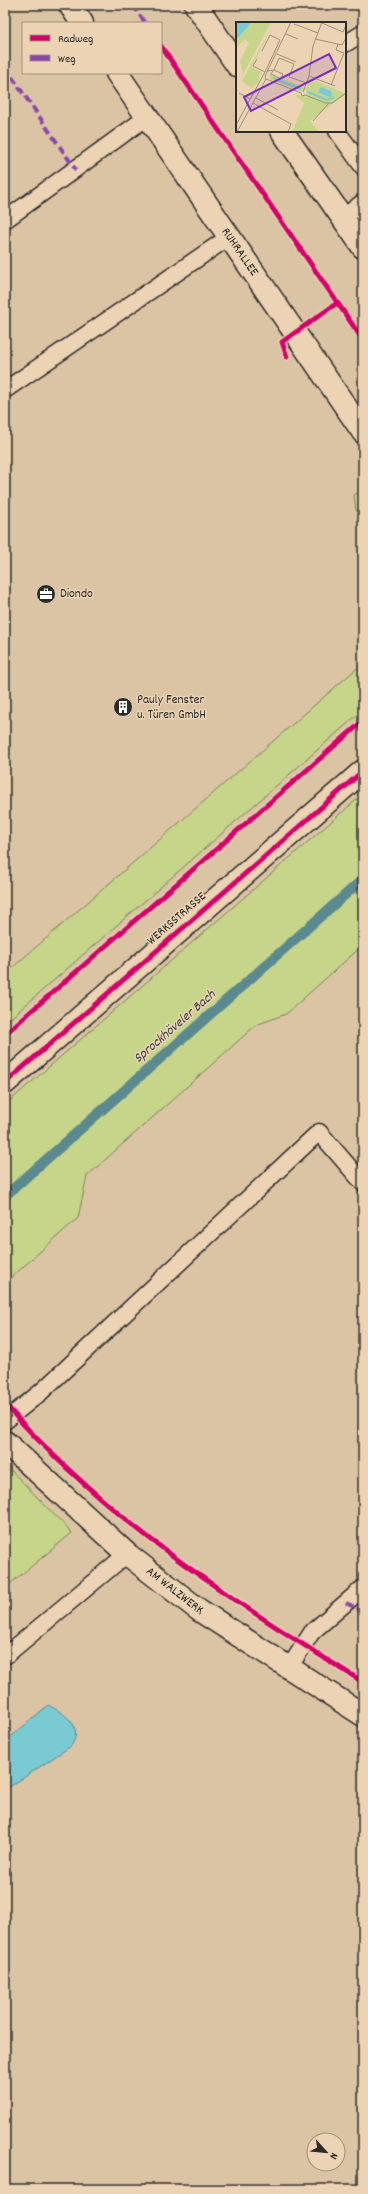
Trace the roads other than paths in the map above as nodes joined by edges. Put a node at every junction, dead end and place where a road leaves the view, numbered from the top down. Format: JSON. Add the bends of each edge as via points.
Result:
{"nodes":[{"id":1,"x":70,"y":5,"type":"edge"},
{"id":2,"x":196,"y":5,"type":"edge"},
{"id":3,"x":81,"y":22,"type":"edge"},
{"id":4,"x":363,"y":33,"type":"edge"},
{"id":5,"x":346,"y":43,"type":"edge"},
{"id":6,"x":236,"y":64,"type":"edge"},
{"id":7,"x":118,"y":74,"type":"edge"},
{"id":8,"x":147,"y":117,"type":"junction"},
{"id":9,"x":283,"y":132,"type":"edge"},
{"id":10,"x":338,"y":132,"type":"edge"},
{"id":11,"x":363,"y":167,"type":"edge"},
{"id":12,"x":363,"y":202,"type":"edge"},
{"id":13,"x":343,"y":218,"type":"junction"},
{"id":14,"x":5,"y":220,"type":"edge"},
{"id":15,"x":228,"y":237,"type":"junction"},
{"id":16,"x":363,"y":247,"type":"edge"},
{"id":17,"x":5,"y":390,"type":"edge"},
{"id":18,"x":363,"y":432,"type":"edge"},
{"id":19,"x":363,"y":771,"type":"edge"},
{"id":20,"x":5,"y":1083,"type":"edge"},
{"id":21,"x":363,"y":1183,"type":"edge"},
{"id":22,"x":5,"y":1422,"type":"edge"},
{"id":23,"x":5,"y":1442,"type":"edge"},
{"id":24,"x":127,"y":1554,"type":"junction"},
{"id":25,"x":363,"y":1588,"type":"edge"},
{"id":26,"x":5,"y":1656,"type":"edge"},
{"id":27,"x":289,"y":1668,"type":"junction"},
{"id":28,"x":363,"y":1715,"type":"edge"}],
"edges":[{"from":1,"to":3,"type":"street"},
{"from":2,"to":6,"type":"street"},
{"from":4,"to":5,"type":"lane"},
{"from":7,"to":8,"type":"street","name":"RUHRALLEE"},
{"from":8,"to":14,"type":"lane"},
{"from":8,"to":15,"type":"street","name":"RUHRALLEE"},
{"from":9,"to":13,"type":"street"},
{"from":10,"to":11,"type":"lane"},
{"from":12,"to":13,"type":"lane"},
{"from":13,"to":16,"type":"street"},
{"from":15,"to":17,"type":"lane"},
{"from":15,"to":18,"type":"street","name":"RUHRALLEE"},
{"from":19,"to":20,"type":"street","name":"WERKSSTRASSE"},
{"from":21,"to":22,"type":"lane","via":[[319,1132]]},
{"from":23,"to":24,"type":"street","name":"AM WALZWERK"},
{"from":24,"to":26,"type":"lane"},
{"from":24,"to":27,"type":"street","name":"AM WALZWERK","via":[[199,1610]]},
{"from":25,"to":27,"type":"lane","via":[[312,1632]]},
{"from":27,"to":28,"type":"street","name":"AM WALZWERK"}]}
